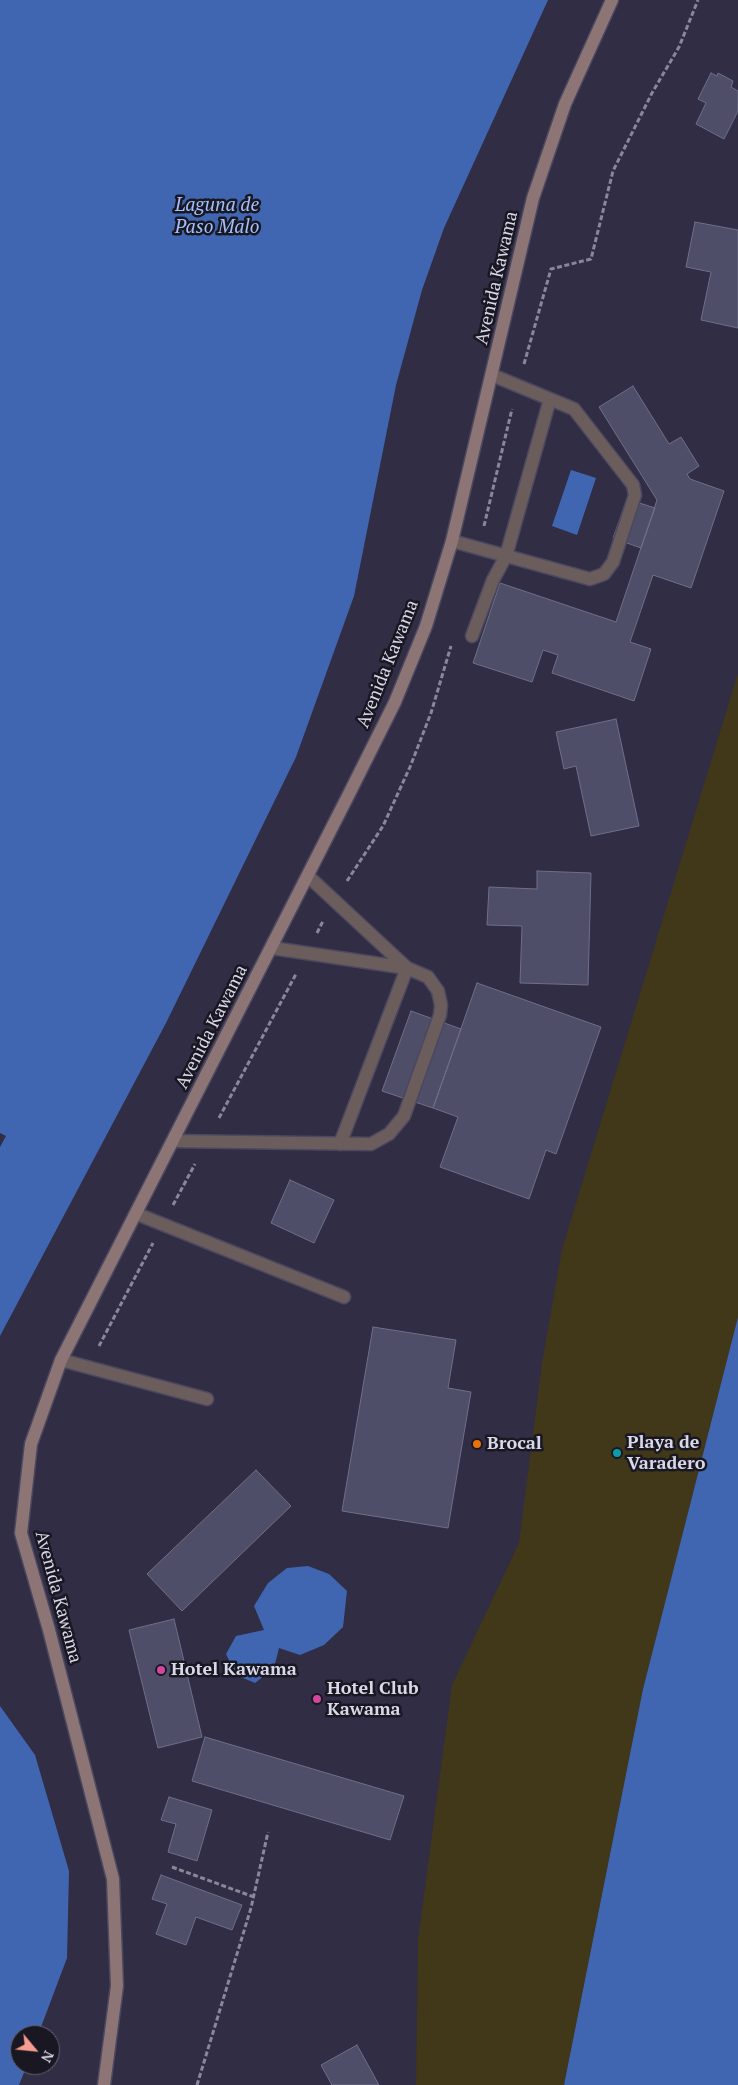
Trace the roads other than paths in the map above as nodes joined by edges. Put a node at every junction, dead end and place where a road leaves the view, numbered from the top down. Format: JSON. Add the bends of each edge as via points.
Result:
{"nodes":[{"id":1,"x":612,"y":0,"type":"edge"},
{"id":2,"x":492,"y":375,"type":"junction"},
{"id":3,"x":550,"y":399,"type":"junction"},
{"id":4,"x":452,"y":542,"type":"junction"},
{"id":5,"x":506,"y":556,"type":"junction"},
{"id":6,"x":472,"y":636,"type":"dead end"},
{"id":7,"x":308,"y":876,"type":"junction"},
{"id":8,"x":272,"y":948,"type":"junction"},
{"id":9,"x":407,"y":968,"type":"junction"},
{"id":10,"x":173,"y":1141,"type":"junction"},
{"id":11,"x":340,"y":1144,"type":"junction"},
{"id":12,"x":136,"y":1214,"type":"junction"},
{"id":13,"x":344,"y":1297,"type":"dead end"},
{"id":14,"x":61,"y":1360,"type":"junction"},
{"id":15,"x":207,"y":1399,"type":"dead end"},
{"id":16,"x":104,"y":2085,"type":"edge"}],
"edges":[{"from":1,"to":2,"type":"main road","name":"Avenida Kawama","via":[[565,104],[534,198]]},
{"from":2,"to":3,"type":"lane"},
{"from":2,"to":4,"type":"main road","name":"Avenida Kawama"},
{"from":3,"to":5,"type":"lane"},
{"from":3,"to":5,"type":"lane","via":[[574,409],[634,485],[635,495],[613,562],[604,574],[590,579]]},
{"from":4,"to":5,"type":"lane"},
{"from":4,"to":7,"type":"main road","name":"Avenida Kawama","via":[[426,626],[394,702]]},
{"from":5,"to":6,"type":"lane","via":[[493,580]]},
{"from":7,"to":8,"type":"main road","name":"Avenida Kawama"},
{"from":7,"to":9,"type":"lane"},
{"from":8,"to":9,"type":"lane"},
{"from":8,"to":10,"type":"main road","name":"Avenida Kawama"},
{"from":9,"to":11,"type":"lane"},
{"from":9,"to":11,"type":"lane","via":[[428,978],[438,991],[441,1005],[404,1116],[389,1134],[372,1144]]},
{"from":10,"to":11,"type":"lane"},
{"from":10,"to":12,"type":"main road","name":"Avenida Kawama"},
{"from":12,"to":13,"type":"lane"},
{"from":12,"to":14,"type":"main road","name":"Avenida Kawama"},
{"from":14,"to":15,"type":"lane"},
{"from":14,"to":16,"type":"main road","name":"Avenida Kawama","via":[[31,1444],[22,1533],[113,1879],[117,1986]]}]}
